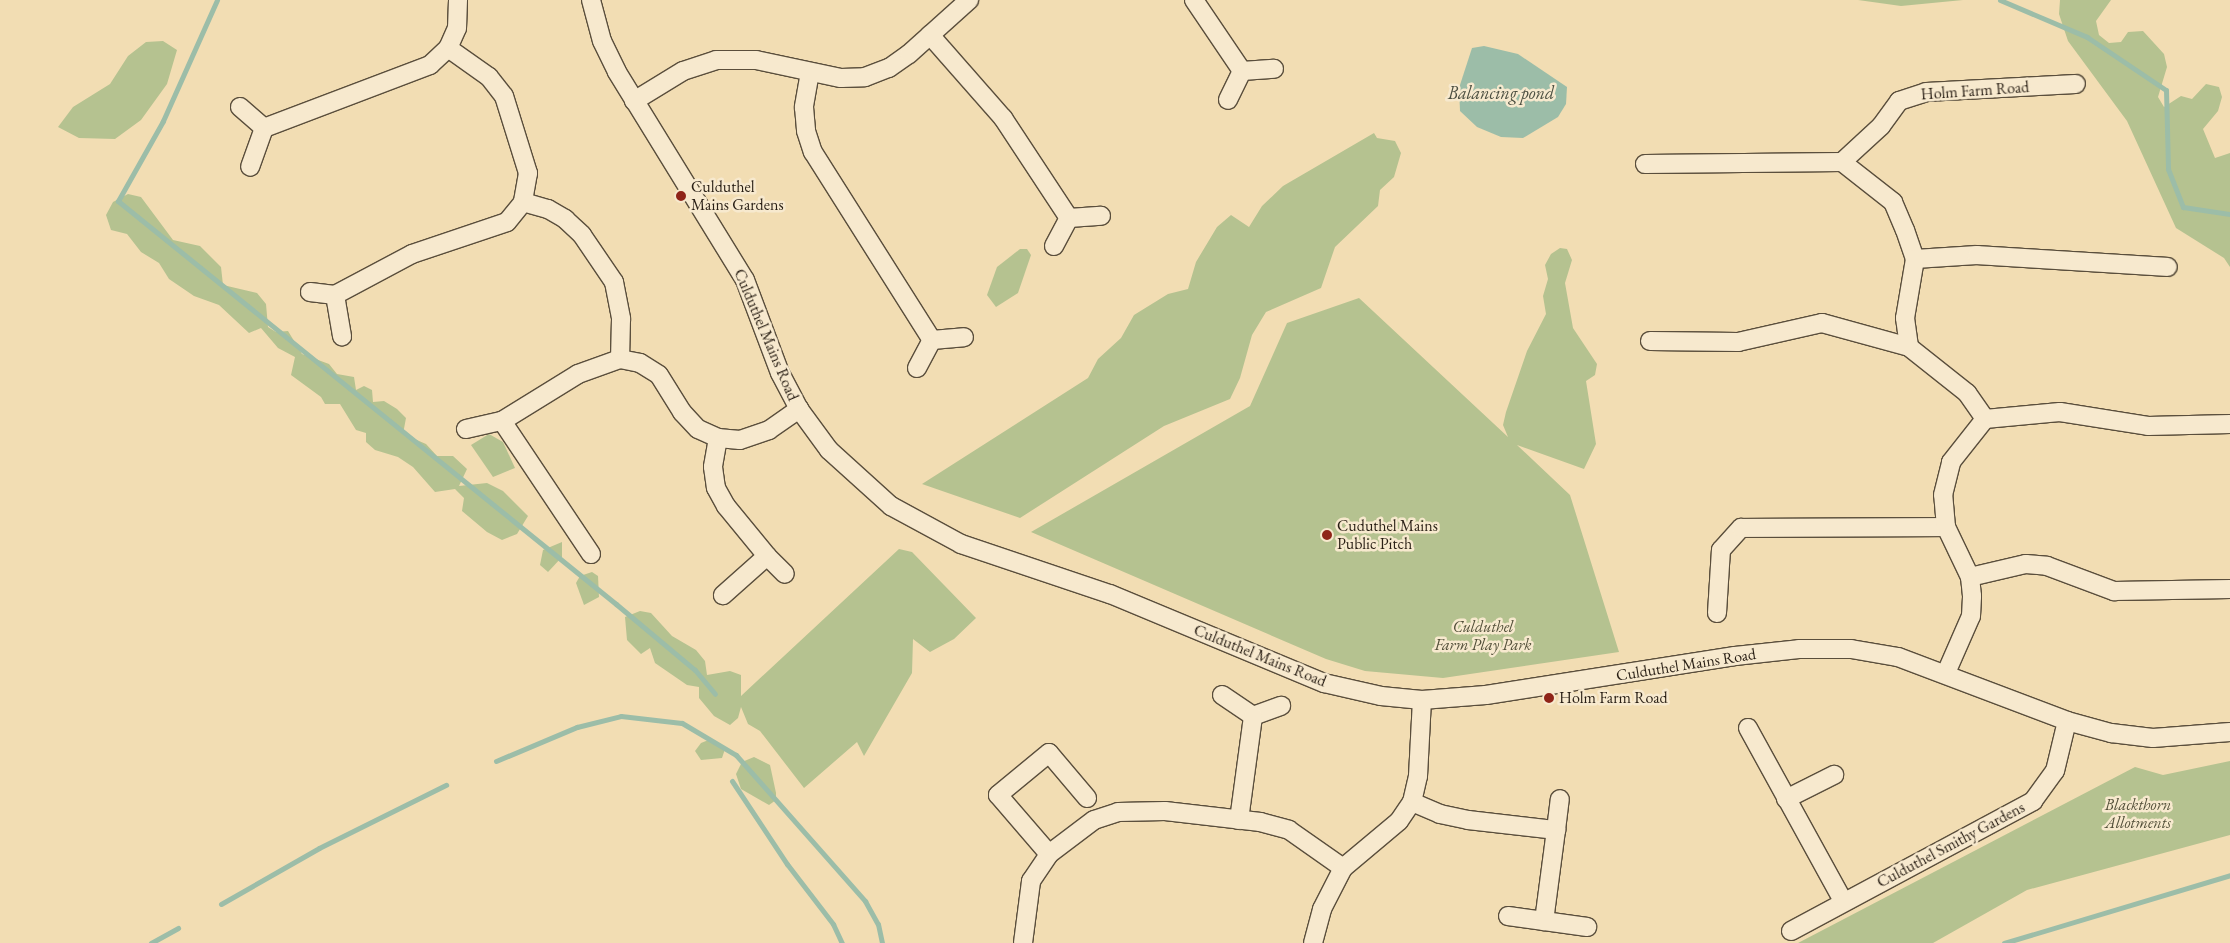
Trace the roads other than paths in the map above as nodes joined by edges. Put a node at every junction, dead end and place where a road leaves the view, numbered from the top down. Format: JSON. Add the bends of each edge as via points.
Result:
{"nodes":[{"id":1,"x":458,"y":0,"type":"edge"},
{"id":2,"x":591,"y":0,"type":"edge"},
{"id":3,"x":969,"y":0,"type":"edge"},
{"id":4,"x":1194,"y":0,"type":"edge"},
{"id":5,"x":930,"y":35,"type":"junction"},
{"id":6,"x":448,"y":48,"type":"junction"},
{"id":7,"x":1274,"y":69,"type":"dead end"},
{"id":8,"x":1242,"y":71,"type":"junction"},
{"id":9,"x":810,"y":72,"type":"junction"},
{"id":10,"x":2076,"y":84,"type":"dead end"},
{"id":11,"x":1228,"y":100,"type":"dead end"},
{"id":12,"x":634,"y":101,"type":"junction"},
{"id":13,"x":240,"y":107,"type":"dead end"},
{"id":14,"x":264,"y":128,"type":"junction"},
{"id":15,"x":1842,"y":162,"type":"junction"},
{"id":16,"x":1645,"y":164,"type":"dead end"},
{"id":17,"x":250,"y":167,"type":"dead end"},
{"id":18,"x":523,"y":202,"type":"junction"},
{"id":19,"x":1101,"y":216,"type":"dead end"},
{"id":20,"x":1069,"y":218,"type":"junction"},
{"id":21,"x":1054,"y":246,"type":"dead end"},
{"id":22,"x":1916,"y":259,"type":"junction"},
{"id":23,"x":2168,"y":267,"type":"dead end"},
{"id":24,"x":310,"y":292,"type":"dead end"},
{"id":25,"x":335,"y":295,"type":"junction"},
{"id":26,"x":342,"y":336,"type":"dead end"},
{"id":27,"x":964,"y":337,"type":"dead end"},
{"id":28,"x":932,"y":340,"type":"junction"},
{"id":29,"x":1650,"y":341,"type":"dead end"},
{"id":30,"x":1909,"y":347,"type":"junction"},
{"id":31,"x":620,"y":359,"type":"junction"},
{"id":32,"x":917,"y":368,"type":"dead end"},
{"id":33,"x":799,"y":409,"type":"junction"},
{"id":34,"x":1985,"y":419,"type":"junction"},
{"id":35,"x":502,"y":420,"type":"junction"},
{"id":36,"x":2230,"y":424,"type":"edge"},
{"id":37,"x":466,"y":429,"type":"dead end"},
{"id":38,"x":718,"y":438,"type":"junction"},
{"id":39,"x":1946,"y":527,"type":"junction"},
{"id":40,"x":590,"y":554,"type":"dead end"},
{"id":41,"x":767,"y":556,"type":"junction"},
{"id":42,"x":785,"y":574,"type":"dead end"},
{"id":43,"x":1970,"y":577,"type":"junction"},
{"id":44,"x":2230,"y":589,"type":"edge"},
{"id":45,"x":723,"y":596,"type":"dead end"},
{"id":46,"x":1717,"y":613,"type":"dead end"},
{"id":47,"x":1946,"y":673,"type":"junction"},
{"id":48,"x":1222,"y":695,"type":"dead end"},
{"id":49,"x":1422,"y":700,"type":"junction"},
{"id":50,"x":1281,"y":706,"type":"dead end"},
{"id":51,"x":1253,"y":716,"type":"junction"},
{"id":52,"x":2067,"y":722,"type":"junction"},
{"id":53,"x":1748,"y":728,"type":"dead end"},
{"id":54,"x":2230,"y":732,"type":"edge"},
{"id":55,"x":1834,"y":774,"type":"dead end"},
{"id":56,"x":1087,"y":798,"type":"dead end"},
{"id":57,"x":1560,"y":799,"type":"dead end"},
{"id":58,"x":1786,"y":799,"type":"junction"},
{"id":59,"x":1412,"y":802,"type":"junction"},
{"id":60,"x":1239,"y":820,"type":"junction"},
{"id":61,"x":1556,"y":830,"type":"junction"},
{"id":62,"x":1049,"y":854,"type":"junction"},
{"id":63,"x":1343,"y":868,"type":"junction"},
{"id":64,"x":1843,"y":901,"type":"junction"},
{"id":65,"x":1508,"y":916,"type":"dead end"},
{"id":66,"x":1544,"y":921,"type":"junction"},
{"id":67,"x":1587,"y":927,"type":"dead end"},
{"id":68,"x":1792,"y":930,"type":"dead end"},
{"id":69,"x":1023,"y":943,"type":"edge"},
{"id":70,"x":1313,"y":943,"type":"edge"}],
"edges":[{"from":1,"to":6,"type":"street","via":[[457,28]]},
{"from":2,"to":12,"type":"street","name":"Culduthel Mains Road","via":[[602,42]]},
{"from":3,"to":5,"type":"street"},
{"from":4,"to":8,"type":"street"},
{"from":5,"to":9,"type":"street","via":[[889,68],[865,77]]},
{"from":5,"to":20,"type":"street","via":[[1003,118]]},
{"from":6,"to":14,"type":"street","via":[[430,65]]},
{"from":6,"to":18,"type":"street","via":[[489,77],[504,96],[528,173]]},
{"from":7,"to":8,"type":"street"},
{"from":8,"to":11,"type":"street"},
{"from":9,"to":12,"type":"street","via":[[756,60],[716,60],[683,72]]},
{"from":9,"to":28,"type":"street","via":[[804,107],[806,131],[813,152]]},
{"from":10,"to":15,"type":"street","name":"Holm Farm Road","via":[[1926,92],[1899,100],[1881,126]]},
{"from":12,"to":33,"type":"street","name":"Culduthel Mains Road","via":[[745,280],[780,373]]},
{"from":13,"to":14,"type":"street"},
{"from":14,"to":17,"type":"street"},
{"from":15,"to":16,"type":"street"},
{"from":15,"to":22,"type":"street","via":[[1892,202]]},
{"from":18,"to":25,"type":"street","via":[[507,222],[412,254]]},
{"from":18,"to":31,"type":"street","via":[[566,219],[582,234],[614,282],[621,319]]},
{"from":19,"to":20,"type":"street"},
{"from":20,"to":21,"type":"street"},
{"from":22,"to":23,"type":"street","via":[[1977,255]]},
{"from":22,"to":30,"type":"street","via":[[1905,318]]},
{"from":24,"to":25,"type":"street"},
{"from":25,"to":26,"type":"street"},
{"from":27,"to":28,"type":"street"},
{"from":28,"to":32,"type":"street"},
{"from":29,"to":30,"type":"street","via":[[1738,342],[1822,322]]},
{"from":30,"to":34,"type":"street","via":[[1967,393]]},
{"from":31,"to":35,"type":"street","via":[[578,374]]},
{"from":31,"to":38,"type":"street","via":[[640,363],[660,375],[682,412],[698,429]]},
{"from":33,"to":38,"type":"street","via":[[769,430],[740,440]]},
{"from":33,"to":49,"type":"street","name":"Culduthel Mains Road","via":[[829,450],[892,506],[961,544],[1110,594],[1324,683],[1381,696]]},
{"from":34,"to":36,"type":"street","via":[[2060,412],[2148,426]]},
{"from":34,"to":39,"type":"street","via":[[1952,462],[1943,495]]},
{"from":35,"to":37,"type":"street"},
{"from":35,"to":40,"type":"street"},
{"from":38,"to":41,"type":"street","via":[[713,467],[716,488],[726,506]]},
{"from":39,"to":43,"type":"street"},
{"from":39,"to":46,"type":"street","via":[[1741,528],[1721,550]]},
{"from":41,"to":42,"type":"street"},
{"from":41,"to":45,"type":"street"},
{"from":43,"to":44,"type":"street","via":[[2026,564],[2047,566],[2114,591]]},
{"from":43,"to":47,"type":"street","via":[[1971,616]]},
{"from":47,"to":49,"type":"street","name":"Culduthel Mains Road","via":[[1898,657],[1851,649],[1799,649],[1547,687]]},
{"from":47,"to":52,"type":"street","name":"Culduthel Mains Road"},
{"from":48,"to":51,"type":"street"},
{"from":49,"to":59,"type":"street","via":[[1418,776]]},
{"from":50,"to":51,"type":"street"},
{"from":51,"to":60,"type":"street"},
{"from":52,"to":54,"type":"street","name":"Culduthel Mains Road","via":[[2153,738]]},
{"from":52,"to":64,"type":"street","name":"Culduthel Smithy Gardens","via":[[2055,771],[2033,801]]},
{"from":53,"to":58,"type":"street"},
{"from":55,"to":58,"type":"street"},
{"from":56,"to":62,"type":"street","via":[[1049,753],[998,795]]},
{"from":57,"to":61,"type":"street"},
{"from":58,"to":64,"type":"street"},
{"from":59,"to":61,"type":"street","via":[[1468,820]]},
{"from":59,"to":63,"type":"street","via":[[1399,822]]},
{"from":60,"to":62,"type":"street","via":[[1165,811],[1118,812],[1094,820]]},
{"from":60,"to":63,"type":"street","via":[[1289,830]]},
{"from":61,"to":66,"type":"street"},
{"from":62,"to":69,"type":"street","via":[[1032,881]]},
{"from":63,"to":70,"type":"street","via":[[1322,909]]},
{"from":64,"to":68,"type":"street","name":"Culduthel Smithy Gardens"},
{"from":65,"to":66,"type":"street"},
{"from":66,"to":67,"type":"street"}]}
